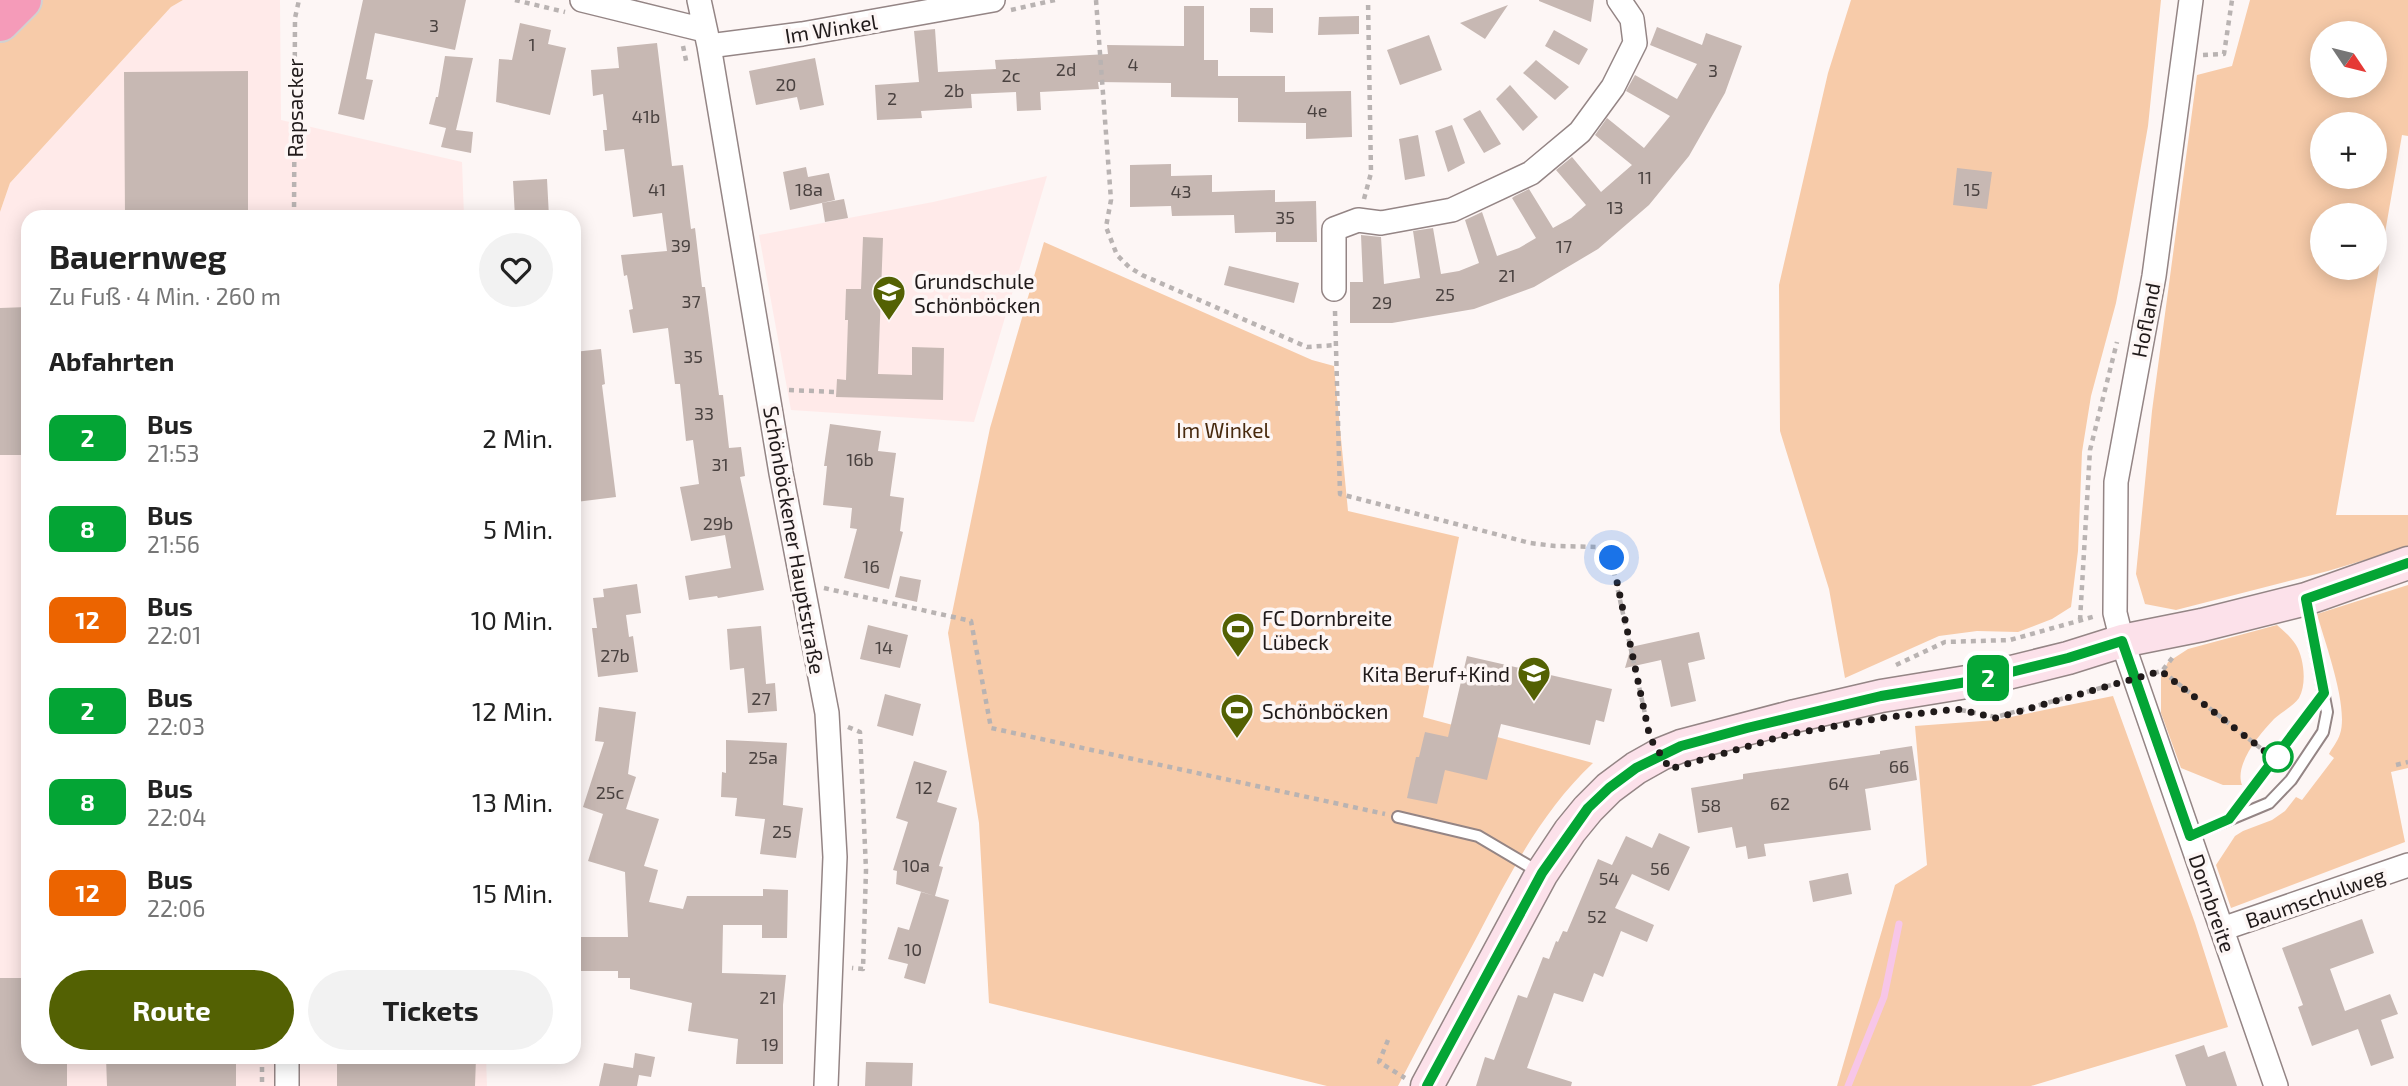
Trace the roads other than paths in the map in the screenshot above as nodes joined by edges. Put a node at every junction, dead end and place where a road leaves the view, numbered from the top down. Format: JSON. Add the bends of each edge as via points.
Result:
{"nodes":[{"id":1,"x":22,"y":0,"type":"edge"},
{"id":2,"x":582,"y":0,"type":"edge"},
{"id":3,"x":699,"y":0,"type":"edge"},
{"id":4,"x":993,"y":0,"type":"edge"},
{"id":5,"x":1619,"y":0,"type":"edge"},
{"id":6,"x":2191,"y":0,"type":"edge"},
{"id":7,"x":0,"y":22,"type":"edge"},
{"id":8,"x":707,"y":38,"type":"junction"},
{"id":9,"x":1334,"y":289,"type":"road end"},
{"id":10,"x":2408,"y":563,"type":"edge"},
{"id":11,"x":2306,"y":599,"type":"junction"},
{"id":12,"x":2118,"y":627,"type":"junction"},
{"id":13,"x":2324,"y":693,"type":"junction"},
{"id":14,"x":1398,"y":817,"type":"road end"},
{"id":15,"x":2229,"y":819,"type":"junction"},
{"id":16,"x":2190,"y":836,"type":"junction"},
{"id":17,"x":2408,"y":865,"type":"edge"},
{"id":18,"x":1542,"y":873,"type":"junction"},
{"id":19,"x":2222,"y":929,"type":"junction"},
{"id":20,"x":287,"y":1064,"type":"edge"},
{"id":21,"x":1418,"y":1083,"type":"edge"},
{"id":22,"x":287,"y":1086,"type":"edge"},
{"id":23,"x":827,"y":1086,"type":"edge"},
{"id":24,"x":2276,"y":1086,"type":"edge"}],
"edges":[{"from":1,"to":7,"type":"highway"},
{"from":2,"to":8,"type":"street","name":"Im Winkel","via":[[677,24]]},
{"from":3,"to":8,"type":"street","name":"Schönböckener Hauptstraße"},
{"from":4,"to":8,"type":"street","name":"Im Winkel","via":[[802,34]]},
{"from":5,"to":9,"type":"street","via":[[1632,19],[1635,43],[1613,87],[1580,132],[1531,173],[1452,210],[1381,223],[1358,220],[1334,229]]},
{"from":6,"to":12,"type":"street","name":"Hofland","via":[[2154,276],[2116,482]]},
{"from":8,"to":23,"type":"street","name":"Schönböckener Hauptstraße","via":[[827,713],[835,857]]},
{"from":10,"to":11,"type":"main road"},
{"from":11,"to":12,"type":"main road","via":[[2170,632]]},
{"from":11,"to":13,"type":"lane"},
{"from":12,"to":16,"type":"street","name":"Dornbreite"},
{"from":12,"to":18,"type":"main road","via":[[2068,658],[1795,716],[1661,754],[1636,768],[1588,808]]},
{"from":13,"to":15,"type":"lane"},
{"from":13,"to":15,"type":"lane","via":[[2326,726],[2314,749],[2269,803]]},
{"from":14,"to":18,"type":"lane","via":[[1478,836]]},
{"from":15,"to":16,"type":"lane"},
{"from":16,"to":19,"type":"street","name":"Dornbreite"},
{"from":17,"to":19,"type":"street","name":"Baumschulweg"},
{"from":18,"to":21,"type":"main road"},
{"from":19,"to":24,"type":"street","name":"Dornbreite"},
{"from":20,"to":22,"type":"street"}]}
